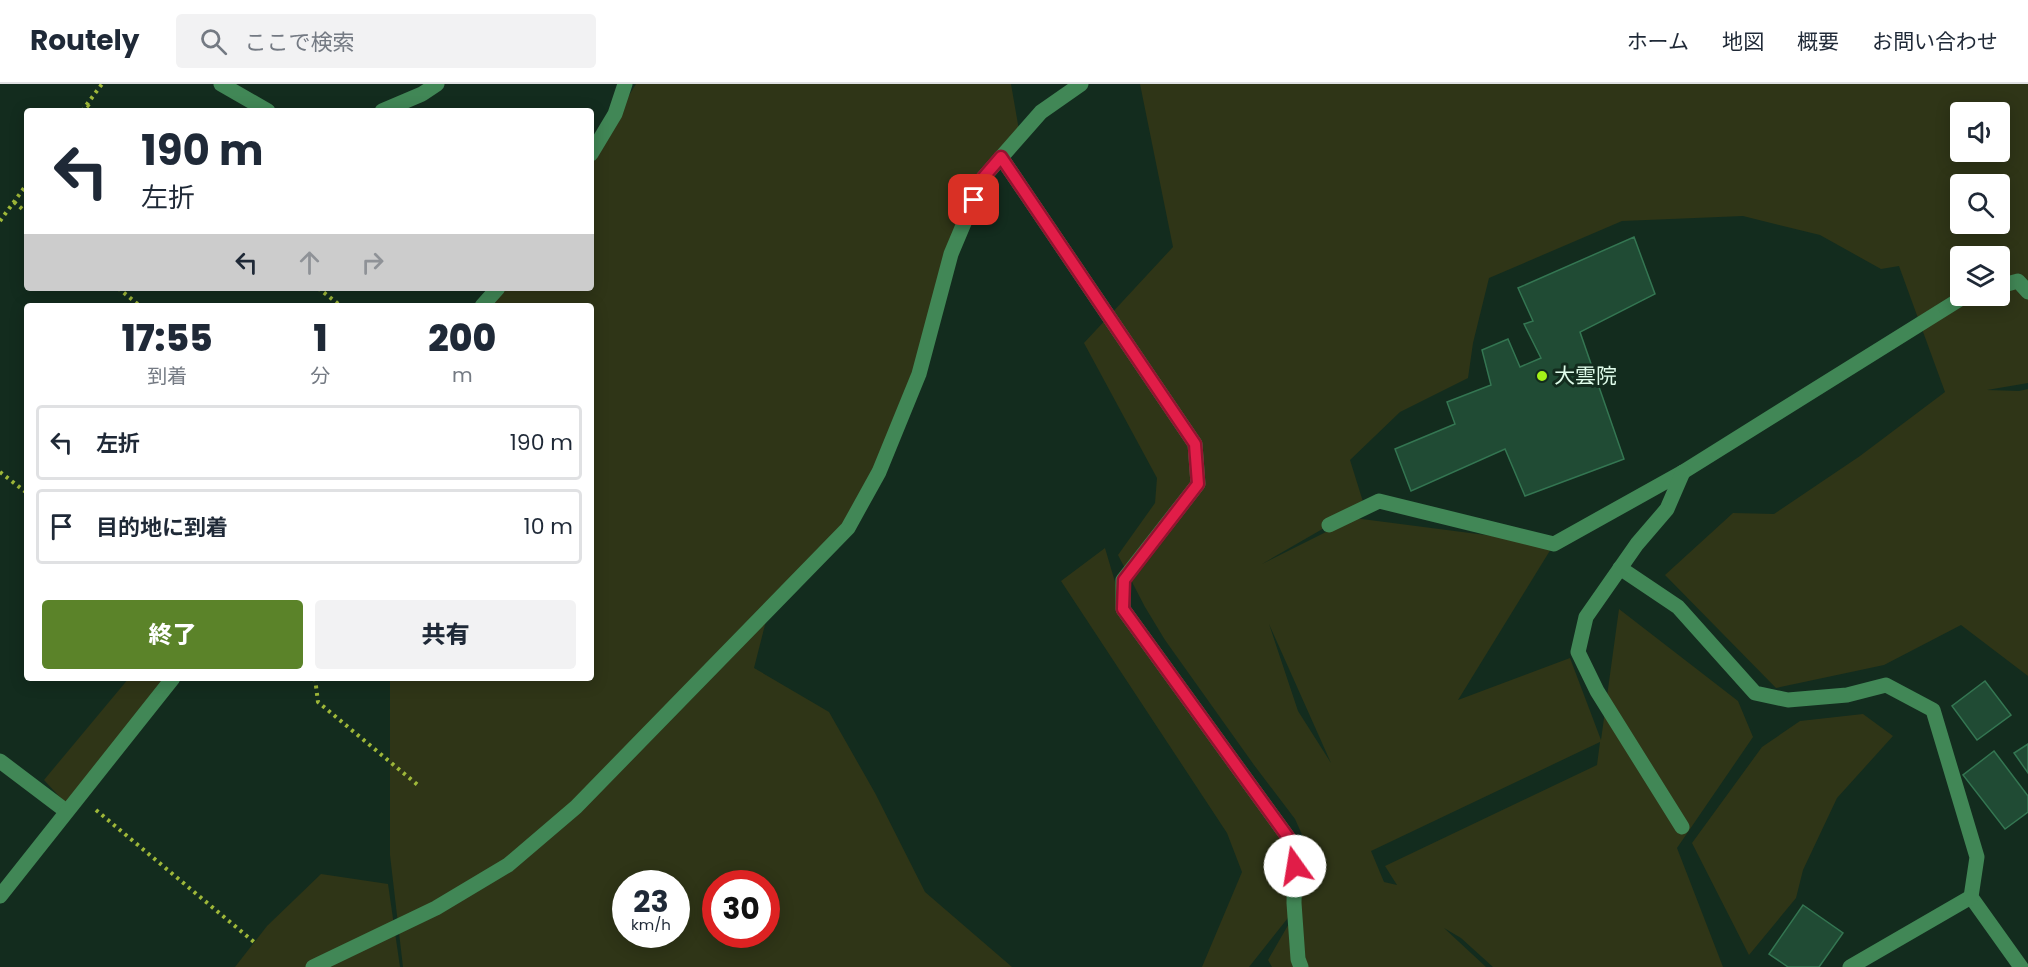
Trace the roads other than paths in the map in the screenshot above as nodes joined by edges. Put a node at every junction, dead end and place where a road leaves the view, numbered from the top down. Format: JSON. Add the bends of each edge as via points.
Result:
{"nodes":[{"id":1,"x":221,"y":84,"type":"edge"},
{"id":2,"x":437,"y":84,"type":"edge"},
{"id":3,"x":625,"y":84,"type":"edge"},
{"id":4,"x":1082,"y":84,"type":"edge"},
{"id":5,"x":263,"y":108,"type":"edge"},
{"id":6,"x":389,"y":108,"type":"edge"},
{"id":7,"x":594,"y":149,"type":"edge"},
{"id":8,"x":1001,"y":157,"type":"junction"},
{"id":9,"x":495,"y":291,"type":"edge"},
{"id":10,"x":485,"y":303,"type":"edge"},
{"id":11,"x":1950,"y":305,"type":"edge"},
{"id":12,"x":1683,"y":472,"type":"junction"},
{"id":13,"x":1329,"y":525,"type":"dead end"},
{"id":14,"x":1620,"y":568,"type":"junction"},
{"id":15,"x":170,"y":681,"type":"edge"},
{"id":16,"x":0,"y":761,"type":"edge"},
{"id":17,"x":66,"y":811,"type":"junction"},
{"id":18,"x":1682,"y":827,"type":"dead end"},
{"id":19,"x":0,"y":896,"type":"edge"},
{"id":20,"x":1971,"y":897,"type":"junction"},
{"id":21,"x":313,"y":967,"type":"edge"},
{"id":22,"x":1301,"y":967,"type":"edge"},
{"id":23,"x":1850,"y":967,"type":"edge"},
{"id":24,"x":2021,"y":967,"type":"edge"}],
"edges":[{"from":1,"to":5,"type":"street"},
{"from":2,"to":6,"type":"street"},
{"from":3,"to":7,"type":"street","via":[[615,114]]},
{"from":4,"to":8,"type":"street","via":[[1041,112]]},
{"from":8,"to":21,"type":"street","via":[[983,178],[951,254],[919,374],[879,472],[848,528],[576,807],[508,865],[436,908]]},
{"from":8,"to":22,"type":"street","via":[[1195,444],[1198,484],[1124,580],[1123,609],[1295,847],[1294,903]]},
{"from":9,"to":10,"type":"street"},
{"from":11,"to":12,"type":"street"},
{"from":12,"to":13,"type":"street","via":[[1554,544],[1379,501]]},
{"from":12,"to":14,"type":"street","via":[[1668,509]]},
{"from":14,"to":18,"type":"street","via":[[1586,616],[1578,652],[1597,691]]},
{"from":14,"to":20,"type":"street","via":[[1678,607],[1755,693],[1788,700],[1847,695],[1886,685],[1933,710],[1977,856]]},
{"from":15,"to":17,"type":"street"},
{"from":16,"to":17,"type":"street"},
{"from":17,"to":19,"type":"street"},
{"from":20,"to":23,"type":"street"},
{"from":20,"to":24,"type":"street"}]}
